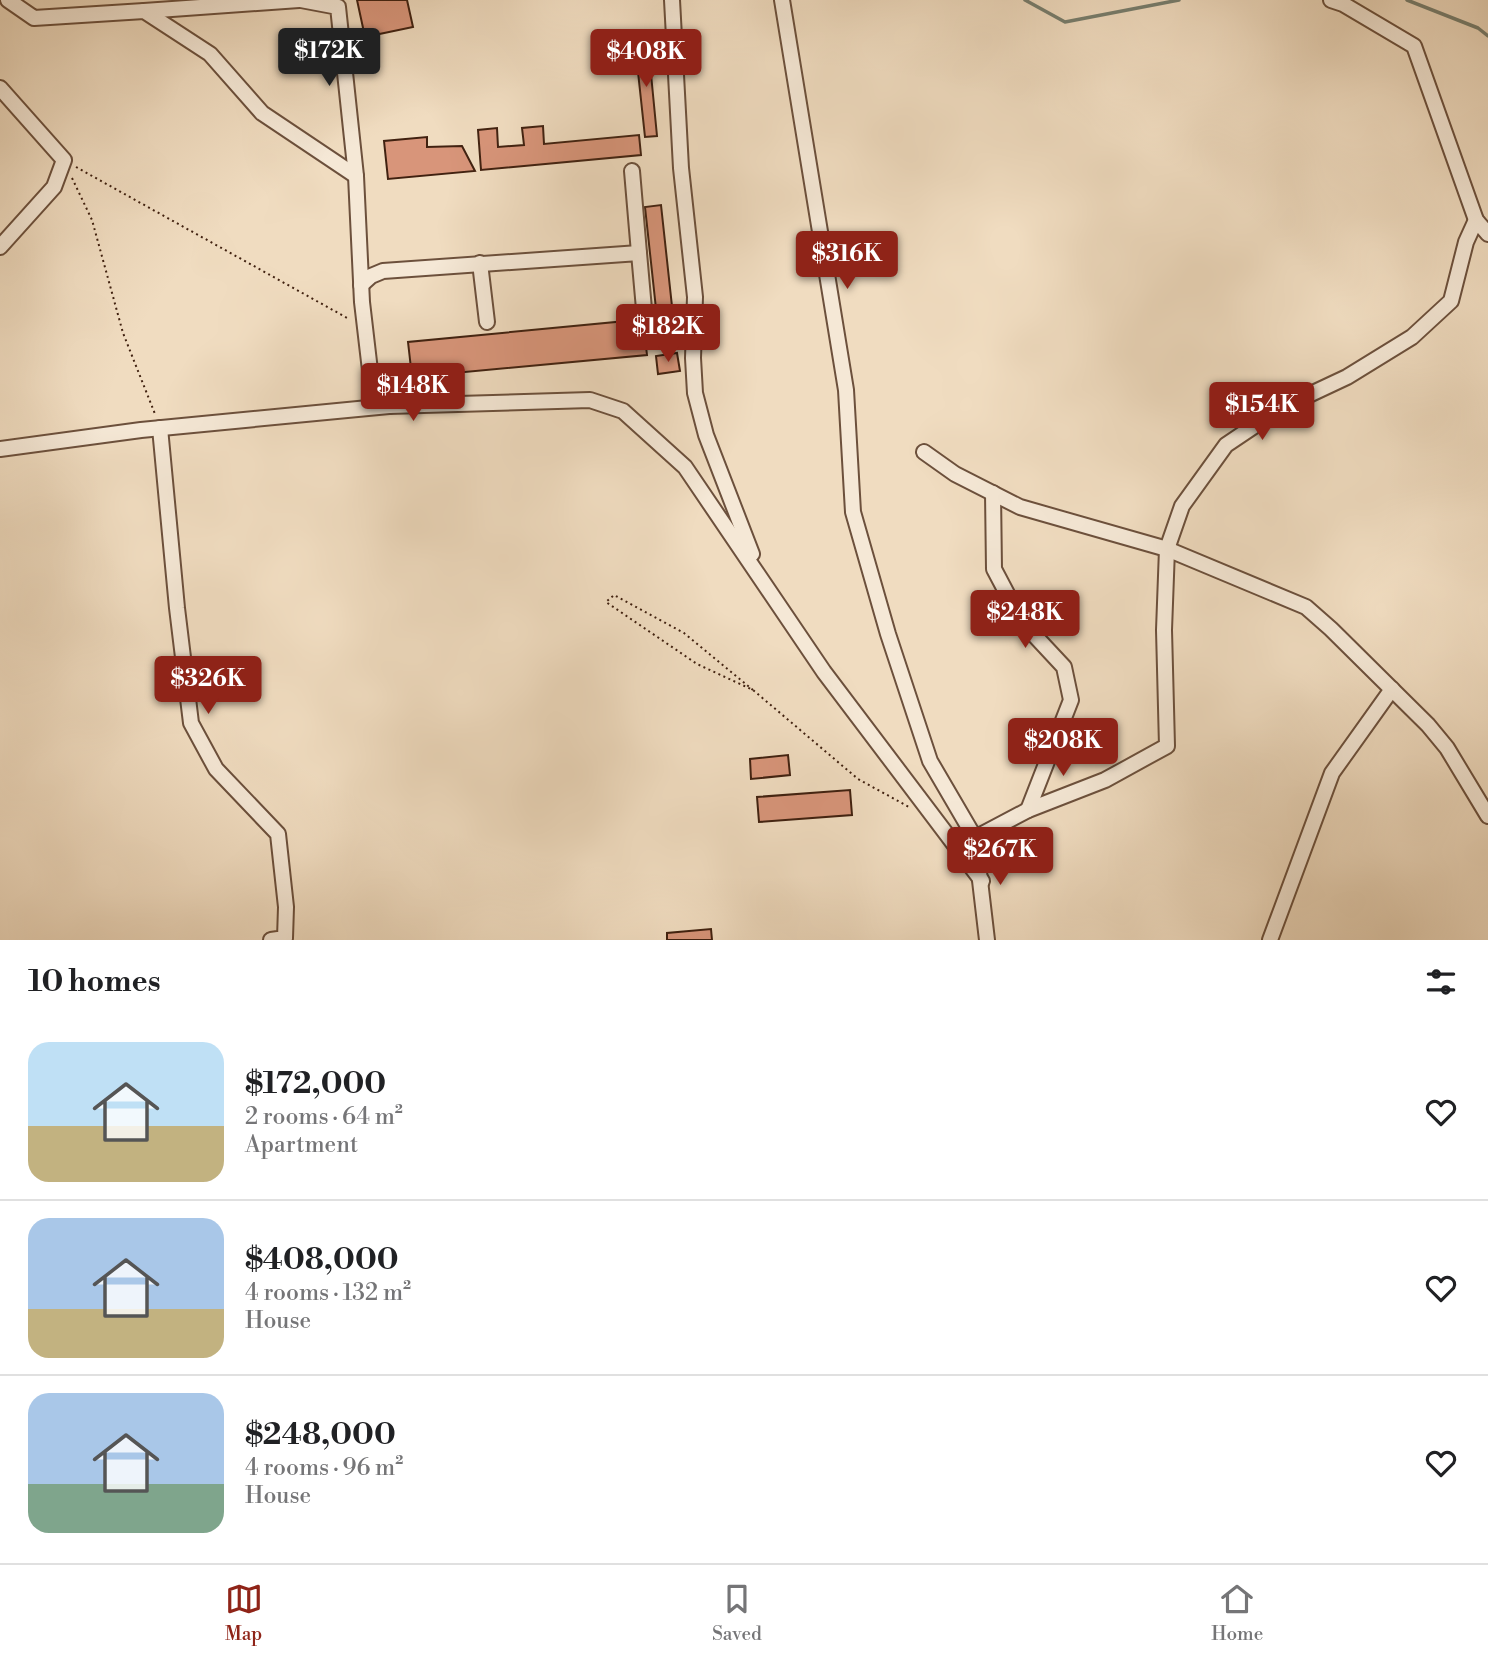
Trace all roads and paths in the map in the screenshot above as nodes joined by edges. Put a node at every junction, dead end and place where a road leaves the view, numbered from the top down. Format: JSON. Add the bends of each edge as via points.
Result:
{"nodes":[{"id":1,"x":8,"y":0,"type":"edge"},
{"id":2,"x":300,"y":0,"type":"edge"},
{"id":3,"x":672,"y":0,"type":"edge"},
{"id":4,"x":782,"y":0,"type":"edge"},
{"id":5,"x":1331,"y":0,"type":"edge"},
{"id":6,"x":144,"y":11,"type":"junction"},
{"id":7,"x":0,"y":88,"type":"edge"},
{"id":8,"x":64,"y":160,"type":"junction"},
{"id":9,"x":632,"y":171,"type":"dead end"},
{"id":10,"x":356,"y":176,"type":"junction"},
{"id":11,"x":1476,"y":220,"type":"junction"},
{"id":12,"x":1488,"y":234,"type":"edge"},
{"id":13,"x":0,"y":247,"type":"edge"},
{"id":14,"x":639,"y":253,"type":"junction"},
{"id":15,"x":480,"y":263,"type":"junction"},
{"id":16,"x":361,"y":285,"type":"junction"},
{"id":17,"x":644,"y":309,"type":"dead end"},
{"id":18,"x":486,"y":323,"type":"dead end"},
{"id":19,"x":365,"y":328,"type":"junction"},
{"id":20,"x":388,"y":406,"type":"junction"},
{"id":21,"x":160,"y":428,"type":"junction"},
{"id":22,"x":0,"y":449,"type":"edge"},
{"id":23,"x":924,"y":452,"type":"dead end"},
{"id":24,"x":993,"y":494,"type":"junction"},
{"id":25,"x":1167,"y":549,"type":"junction"},
{"id":26,"x":762,"y":578,"type":"junction"},
{"id":27,"x":1392,"y":689,"type":"junction"},
{"id":28,"x":753,"y":690,"type":"junction"},
{"id":29,"x":913,"y":809,"type":"dead end"},
{"id":30,"x":1028,"y":810,"type":"junction"},
{"id":31,"x":1488,"y":816,"type":"edge"},
{"id":32,"x":975,"y":838,"type":"junction"},
{"id":33,"x":982,"y":881,"type":"junction"},
{"id":34,"x":271,"y":940,"type":"edge"},
{"id":35,"x":987,"y":940,"type":"edge"},
{"id":36,"x":1270,"y":940,"type":"edge"}],
"edges":[{"from":1,"to":6,"type":"street","via":[[34,18]]},
{"from":2,"to":6,"type":"street"},
{"from":2,"to":10,"type":"street","via":[[338,6]]},
{"from":3,"to":26,"type":"street","via":[[681,168],[696,309],[695,393],[706,435]]},
{"from":4,"to":32,"type":"street","via":[[846,390],[849,482],[860,541],[930,761]]},
{"from":5,"to":11,"type":"street","via":[[1414,46]]},
{"from":6,"to":10,"type":"street","via":[[211,54],[262,113]]},
{"from":7,"to":8,"type":"street"},
{"from":8,"to":13,"type":"street","via":[[54,187]]},
{"from":8,"to":19,"type":"path"},
{"from":8,"to":21,"type":"path","via":[[92,220],[124,334]]},
{"from":9,"to":14,"type":"street"},
{"from":10,"to":16,"type":"street"},
{"from":11,"to":12,"type":"street"},
{"from":11,"to":25,"type":"street","via":[[1451,300],[1412,337],[1347,377],[1281,408],[1226,446],[1182,506]]},
{"from":14,"to":15,"type":"street"},
{"from":14,"to":17,"type":"street"},
{"from":15,"to":16,"type":"street","via":[[383,271]]},
{"from":15,"to":18,"type":"street"},
{"from":16,"to":19,"type":"street"},
{"from":19,"to":20,"type":"street","via":[[371,379]]},
{"from":20,"to":21,"type":"street"},
{"from":20,"to":26,"type":"street","via":[[590,400],[623,411],[685,467]]},
{"from":21,"to":22,"type":"street"},
{"from":21,"to":34,"type":"street","via":[[191,723],[216,769],[278,835],[285,938]]},
{"from":23,"to":24,"type":"street"},
{"from":24,"to":25,"type":"street","via":[[1020,507]]},
{"from":24,"to":30,"type":"street","via":[[994,569],[1022,622],[1064,667],[1071,699]]},
{"from":25,"to":27,"type":"street","via":[[1306,607]]},
{"from":25,"to":30,"type":"street","via":[[1167,746],[1105,780]]},
{"from":26,"to":33,"type":"street","via":[[824,672]]},
{"from":27,"to":31,"type":"street","via":[[1447,748]]},
{"from":27,"to":36,"type":"street","via":[[1332,774]]},
{"from":28,"to":28,"type":"path","via":[[697,664],[606,602],[614,594],[684,634]]},
{"from":28,"to":29,"type":"path","via":[[859,779]]},
{"from":30,"to":32,"type":"street"},
{"from":32,"to":33,"type":"street"},
{"from":33,"to":35,"type":"street"}]}
